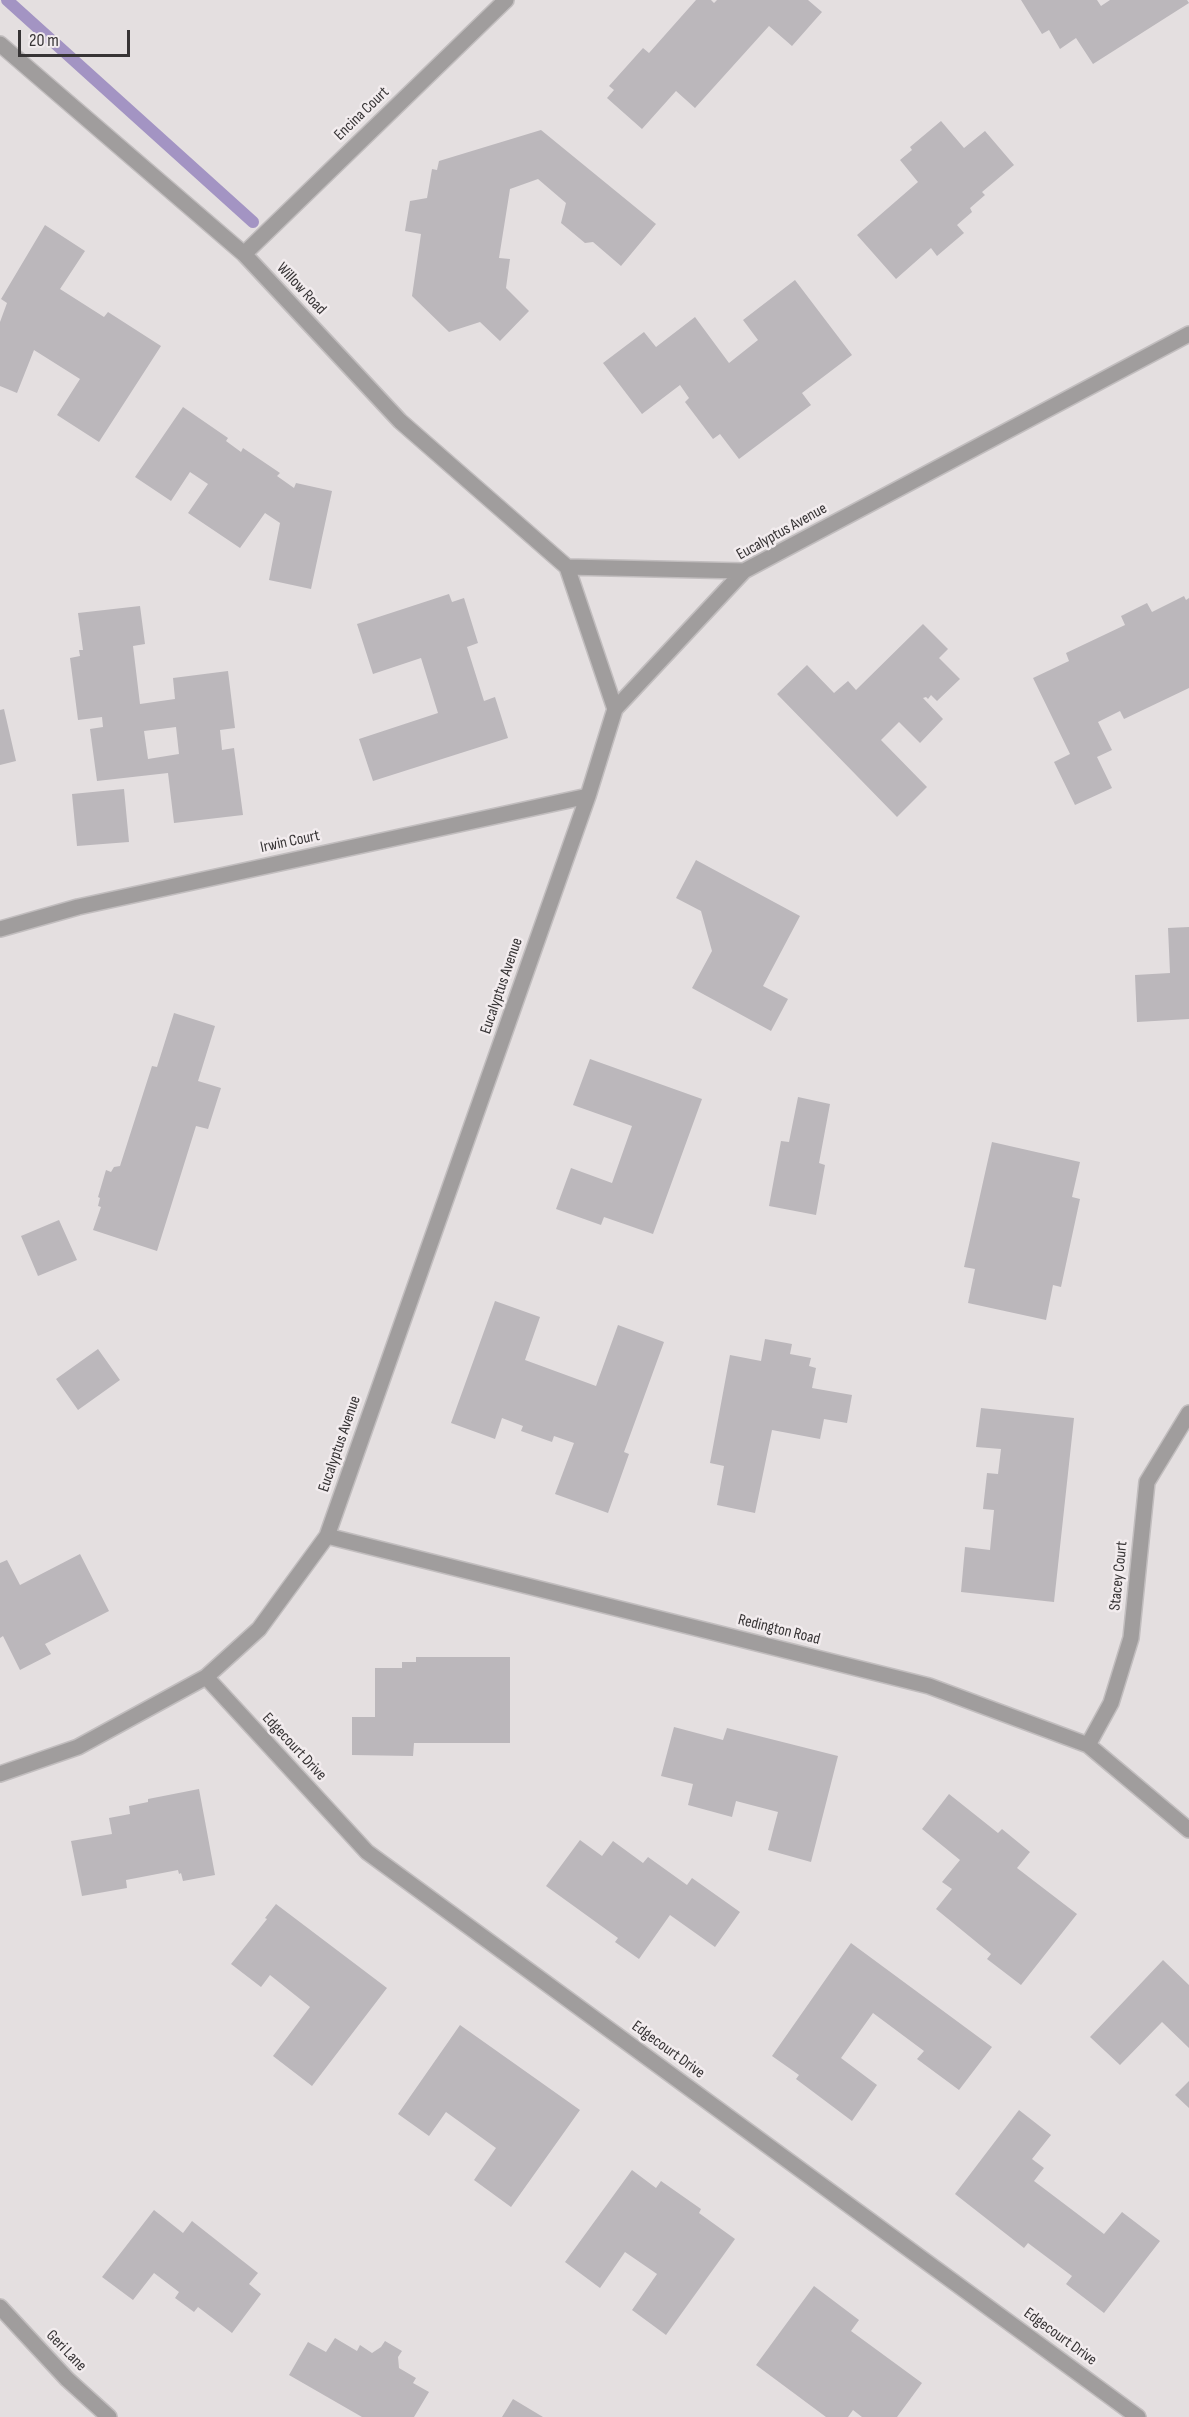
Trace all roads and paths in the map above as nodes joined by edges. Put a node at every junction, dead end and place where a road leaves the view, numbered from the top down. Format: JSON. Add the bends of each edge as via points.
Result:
{"nodes":[{"id":1,"x":506,"y":0,"type":"edge"},
{"id":2,"x":0,"y":44,"type":"edge"},
{"id":3,"x":244,"y":254,"type":"junction"},
{"id":4,"x":1189,"y":334,"type":"edge"},
{"id":5,"x":567,"y":567,"type":"junction"},
{"id":6,"x":744,"y":571,"type":"junction"},
{"id":7,"x":615,"y":709,"type":"junction"},
{"id":8,"x":588,"y":796,"type":"junction"},
{"id":9,"x":0,"y":929,"type":"edge"},
{"id":10,"x":1189,"y":1413,"type":"edge"},
{"id":11,"x":327,"y":1536,"type":"junction"},
{"id":12,"x":206,"y":1677,"type":"junction"},
{"id":13,"x":1088,"y":1745,"type":"junction"},
{"id":14,"x":0,"y":1774,"type":"edge"},
{"id":15,"x":1189,"y":1830,"type":"edge"},
{"id":16,"x":0,"y":2307,"type":"edge"},
{"id":17,"x":109,"y":2417,"type":"edge"},
{"id":18,"x":1138,"y":2417,"type":"edge"}],
"edges":[{"from":1,"to":3,"type":"street","name":"Encina Court"},
{"from":2,"to":3,"type":"street","name":"Willow Road"},
{"from":3,"to":5,"type":"street","name":"Willow Road","via":[[400,421]]},
{"from":4,"to":6,"type":"street","name":"Eucalyptus Avenue"},
{"from":5,"to":6,"type":"street"},
{"from":5,"to":7,"type":"street"},
{"from":6,"to":7,"type":"street","name":"Eucalyptus Avenue"},
{"from":7,"to":8,"type":"street","name":"Eucalyptus Avenue"},
{"from":8,"to":9,"type":"street","name":"Irwin Court","via":[[78,907]]},
{"from":8,"to":11,"type":"street","name":"Eucalyptus Avenue"},
{"from":10,"to":13,"type":"street","name":"Stacey Court","via":[[1147,1482],[1131,1638],[1111,1703]]},
{"from":11,"to":12,"type":"street","name":"Eucalyptus Avenue","via":[[259,1629]]},
{"from":11,"to":13,"type":"street","name":"Redington Road","via":[[929,1686]]},
{"from":12,"to":14,"type":"street","name":"Eucalyptus Avenue","via":[[78,1747]]},
{"from":12,"to":18,"type":"street","name":"Edgecourt Drive","via":[[367,1852]]},
{"from":13,"to":15,"type":"street","name":"Redington Road"},
{"from":16,"to":17,"type":"street","name":"Geri Lane","via":[[67,2379]]}]}
